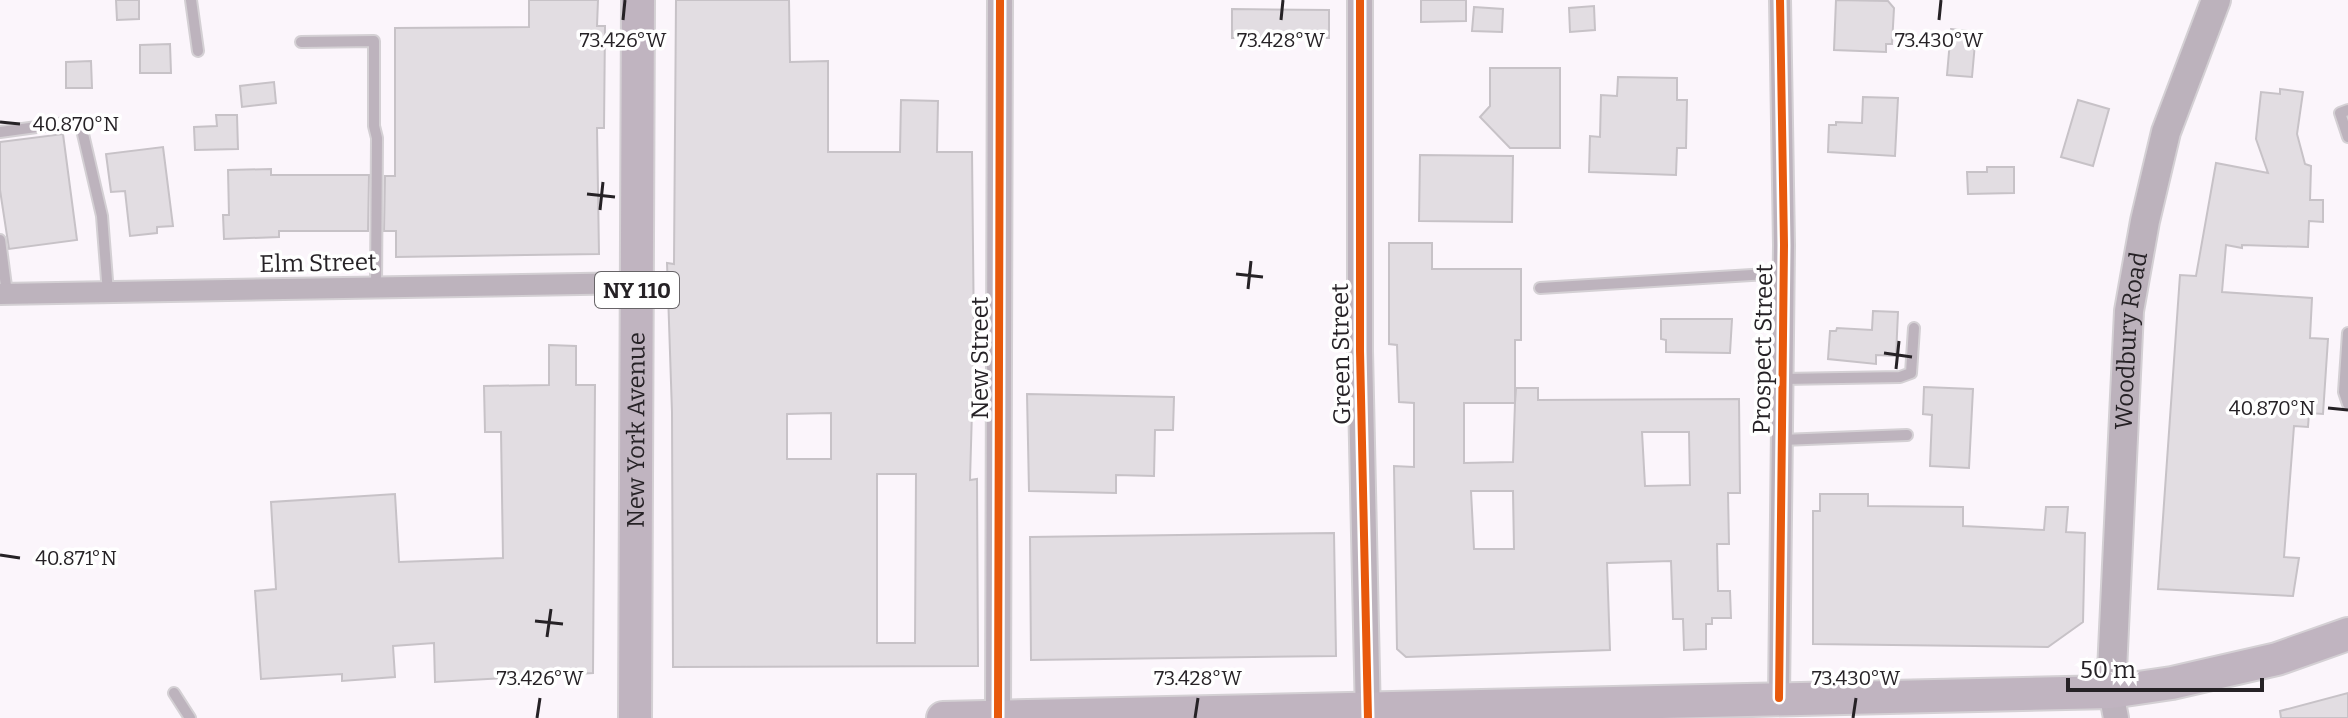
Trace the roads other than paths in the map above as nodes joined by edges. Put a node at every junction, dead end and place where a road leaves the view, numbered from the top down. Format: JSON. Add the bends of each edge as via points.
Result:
{"nodes":[{"id":1,"x":191,"y":0,"type":"edge"},
{"id":2,"x":638,"y":0,"type":"edge"},
{"id":3,"x":1000,"y":0,"type":"edge"},
{"id":4,"x":1360,"y":0,"type":"edge"},
{"id":5,"x":1780,"y":0,"type":"edge"},
{"id":6,"x":2216,"y":0,"type":"edge"},
{"id":7,"x":301,"y":42,"type":"dead end"},
{"id":8,"x":198,"y":51,"type":"dead end"},
{"id":9,"x":2348,"y":110,"type":"edge"},
{"id":10,"x":0,"y":132,"type":"edge"},
{"id":11,"x":2348,"y":137,"type":"edge"},
{"id":12,"x":0,"y":240,"type":"edge"},
{"id":13,"x":1784,"y":273,"type":"junction"},
{"id":14,"x":637,"y":283,"type":"junction"},
{"id":15,"x":376,"y":288,"type":"junction"},
{"id":16,"x":1540,"y":288,"type":"dead end"},
{"id":17,"x":108,"y":293,"type":"junction"},
{"id":18,"x":4,"y":294,"type":"edge"},
{"id":19,"x":1914,"y":328,"type":"dead end"},
{"id":20,"x":2348,"y":333,"type":"edge"},
{"id":21,"x":1783,"y":379,"type":"junction"},
{"id":22,"x":2348,"y":404,"type":"edge"},
{"id":23,"x":1907,"y":435,"type":"dead end"},
{"id":24,"x":1782,"y":440,"type":"junction"},
{"id":25,"x":2348,"y":634,"type":"edge"},
{"id":26,"x":174,"y":693,"type":"dead end"},
{"id":27,"x":1779,"y":698,"type":"junction"},
{"id":28,"x":2113,"y":705,"type":"edge"},
{"id":29,"x":1368,"y":713,"type":"edge"},
{"id":30,"x":998,"y":717,"type":"edge"},
{"id":31,"x":190,"y":718,"type":"edge"},
{"id":32,"x":635,"y":718,"type":"edge"},
{"id":33,"x":943,"y":718,"type":"edge"}],
"edges":[{"from":1,"to":8,"type":"lane"},
{"from":2,"to":14,"type":"main road","name":"New York Avenue","number":"NY 110"},
{"from":3,"to":30,"type":"street","name":"New Street"},
{"from":4,"to":29,"type":"street","name":"Green Street"},
{"from":5,"to":13,"type":"street","name":"Prospect Street"},
{"from":6,"to":28,"type":"main road","name":"Woodbury Road","via":[[2166,132],[2129,311]]},
{"from":7,"to":15,"type":"lane","via":[[374,41]]},
{"from":9,"to":11,"type":"lane","via":[[2340,113]]},
{"from":10,"to":17,"type":"lane","via":[[80,121],[102,216]]},
{"from":12,"to":18,"type":"lane"},
{"from":13,"to":16,"type":"lane"},
{"from":13,"to":21,"type":"street","name":"Prospect Street"},
{"from":14,"to":15,"type":"street","name":"Elm Street"},
{"from":14,"to":32,"type":"main road","name":"New York Avenue","number":"NY 110"},
{"from":15,"to":17,"type":"street","name":"Elm Street"},
{"from":17,"to":18,"type":"street","name":"Elm Street"},
{"from":19,"to":21,"type":"lane","via":[[1911,373]]},
{"from":20,"to":22,"type":"lane"},
{"from":21,"to":24,"type":"street","name":"Prospect Street"},
{"from":23,"to":24,"type":"lane"},
{"from":24,"to":27,"type":"street","name":"Prospect Street"},
{"from":25,"to":28,"type":"main road"},
{"from":26,"to":31,"type":"lane"},
{"from":27,"to":28,"type":"main road"},
{"from":27,"to":29,"type":"main road"},
{"from":29,"to":30,"type":"main road"},
{"from":30,"to":33,"type":"main road"}]}
